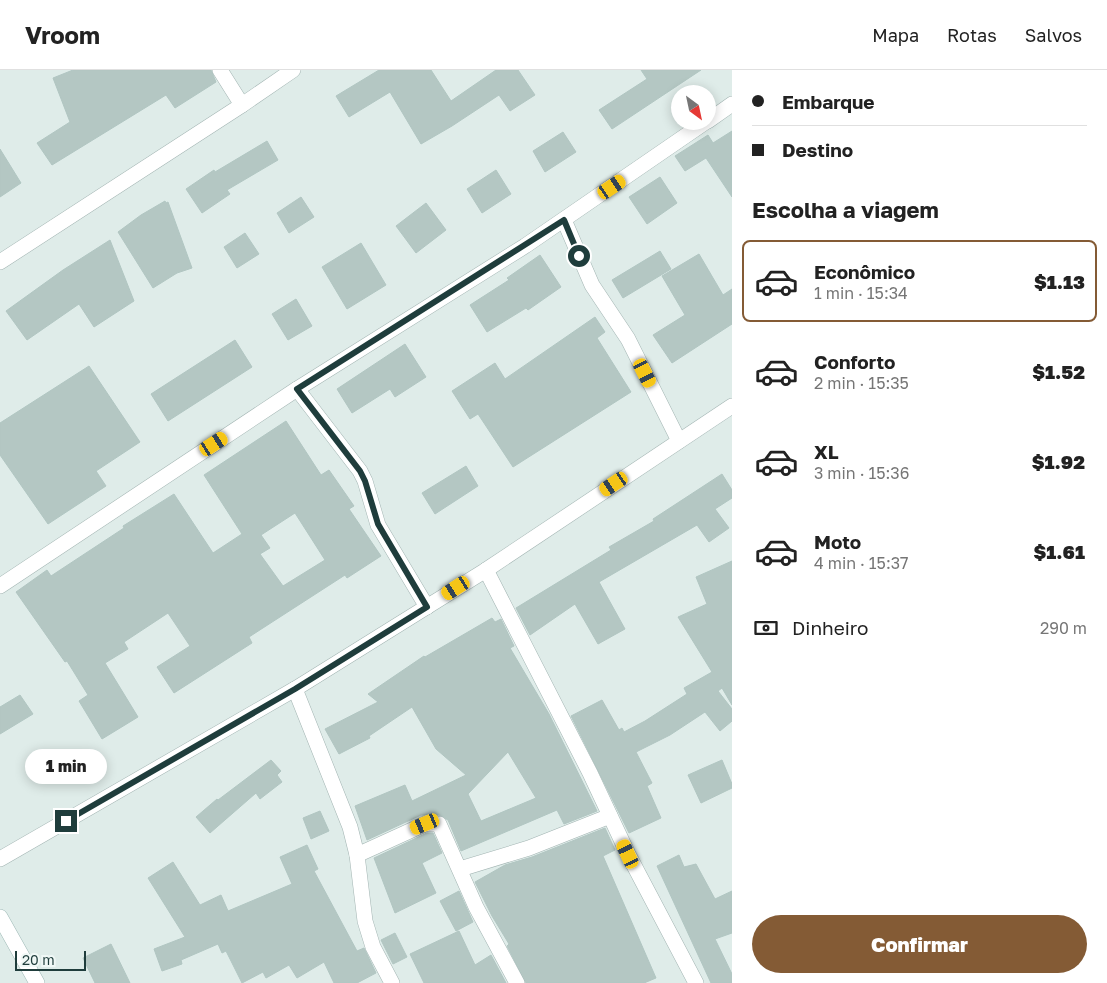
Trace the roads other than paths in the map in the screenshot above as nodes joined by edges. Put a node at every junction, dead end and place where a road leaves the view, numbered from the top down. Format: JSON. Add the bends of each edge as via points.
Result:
{"nodes":[{"id":1,"x":220,"y":70,"type":"edge"},
{"id":2,"x":293,"y":70,"type":"edge"},
{"id":3,"x":732,"y":104,"type":"edge"},
{"id":4,"x":242,"y":105,"type":"junction"},
{"id":5,"x":716,"y":115,"type":"edge"},
{"id":6,"x":694,"y":130,"type":"edge"},
{"id":7,"x":564,"y":220,"type":"junction"},
{"id":8,"x":0,"y":262,"type":"edge"},
{"id":9,"x":297,"y":389,"type":"junction"},
{"id":10,"x":732,"y":406,"type":"edge"},
{"id":11,"x":679,"y":441,"type":"junction"},
{"id":12,"x":486,"y":570,"type":"junction"},
{"id":13,"x":0,"y":586,"type":"edge"},
{"id":14,"x":427,"y":607,"type":"junction"},
{"id":15,"x":295,"y":689,"type":"junction"},
{"id":16,"x":610,"y":816,"type":"junction"},
{"id":17,"x":357,"y":855,"type":"junction"},
{"id":18,"x":0,"y":858,"type":"edge"},
{"id":19,"x":460,"y":869,"type":"junction"},
{"id":20,"x":0,"y":917,"type":"edge"},
{"id":21,"x":37,"y":983,"type":"edge"},
{"id":22,"x":392,"y":983,"type":"edge"},
{"id":23,"x":517,"y":983,"type":"edge"},
{"id":24,"x":696,"y":983,"type":"edge"}],
"edges":[{"from":1,"to":4,"type":"street"},
{"from":2,"to":4,"type":"street"},
{"from":3,"to":5,"type":"street"},
{"from":4,"to":8,"type":"street"},
{"from":6,"to":7,"type":"street"},
{"from":7,"to":9,"type":"street"},
{"from":7,"to":11,"type":"street","via":[[589,280],[628,339]]},
{"from":9,"to":13,"type":"street"},
{"from":9,"to":14,"type":"street","via":[[360,471],[378,524]]},
{"from":10,"to":11,"type":"street"},
{"from":11,"to":12,"type":"street"},
{"from":12,"to":14,"type":"street"},
{"from":12,"to":16,"type":"street"},
{"from":14,"to":15,"type":"street"},
{"from":15,"to":17,"type":"street","via":[[341,801]]},
{"from":15,"to":18,"type":"street"},
{"from":16,"to":19,"type":"street","via":[[529,848]]},
{"from":16,"to":24,"type":"street"},
{"from":17,"to":19,"type":"street","via":[[425,824],[439,824]]},
{"from":17,"to":22,"type":"street","via":[[364,921]]},
{"from":19,"to":23,"type":"street","via":[[476,907]]},
{"from":20,"to":21,"type":"street"}]}
